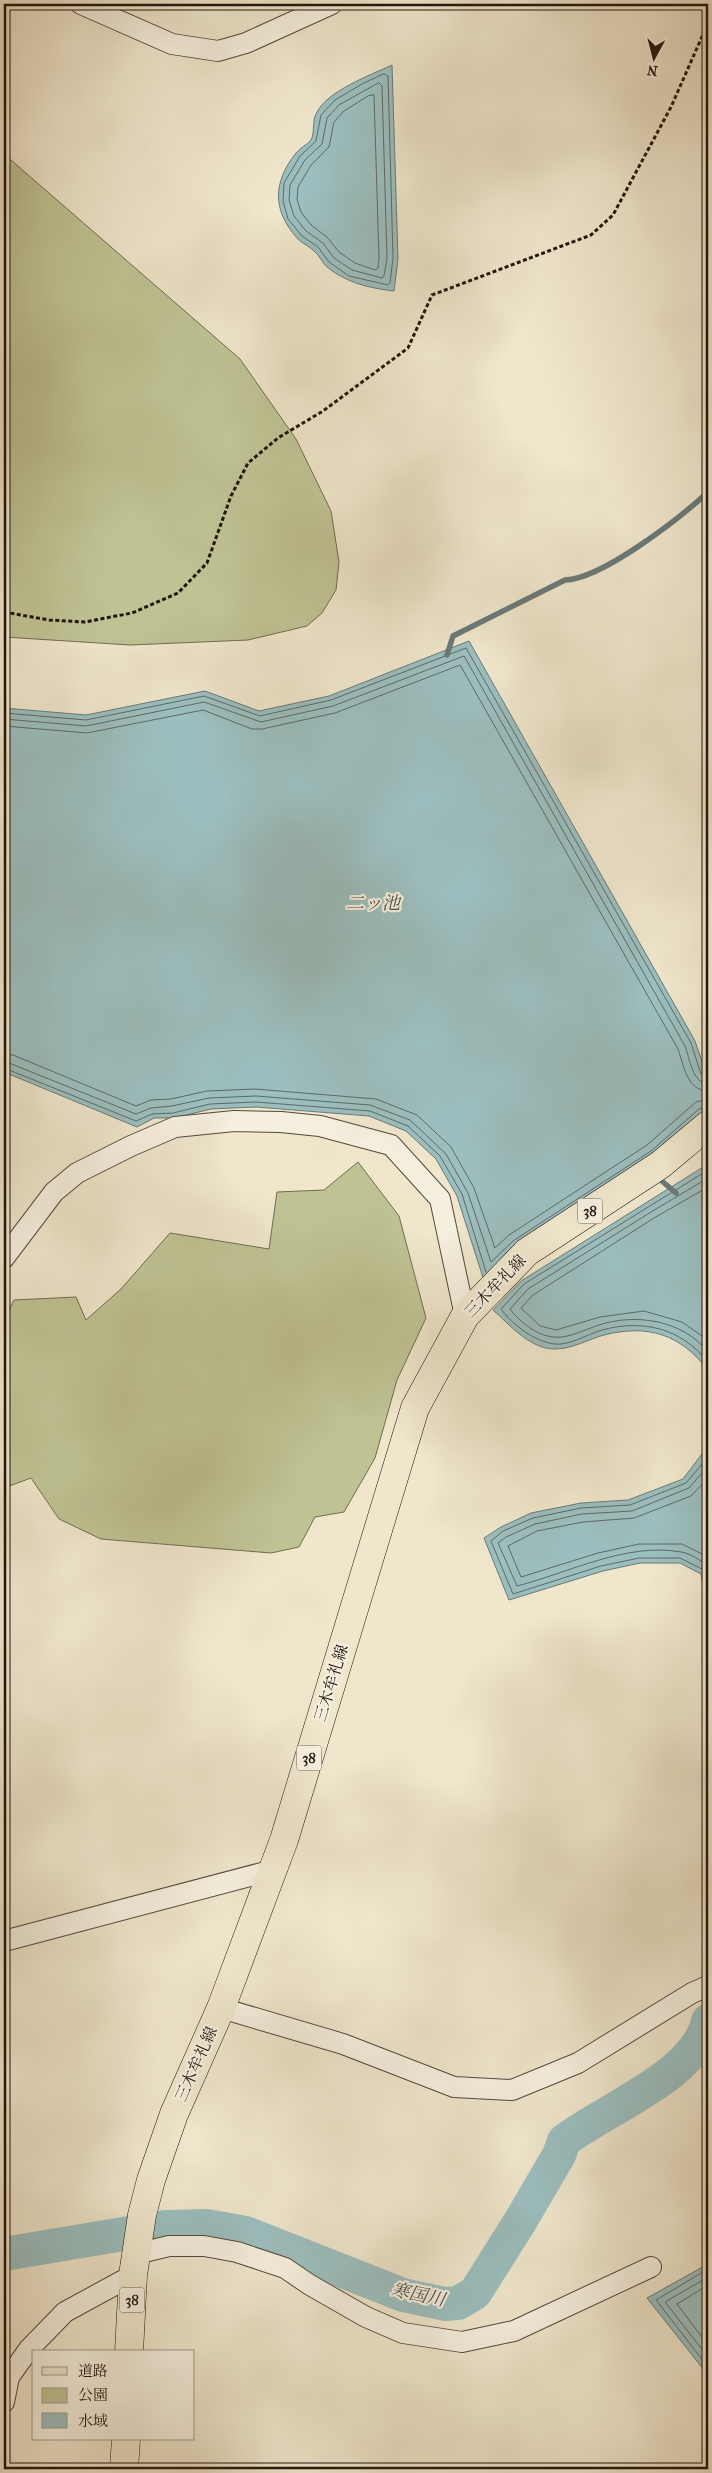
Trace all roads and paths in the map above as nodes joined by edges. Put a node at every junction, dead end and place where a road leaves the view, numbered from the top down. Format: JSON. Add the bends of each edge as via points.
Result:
{"nodes":[{"id":1,"x":80,"y":4,"type":"edge"},
{"id":2,"x":332,"y":4,"type":"edge"},
{"id":3,"x":708,"y":23,"type":"edge"},
{"id":4,"x":4,"y":612,"type":"edge"},
{"id":5,"x":708,"y":1125,"type":"edge"},
{"id":6,"x":4,"y":1258,"type":"edge"},
{"id":7,"x":470,"y":1309,"type":"junction"},
{"id":8,"x":273,"y":1870,"type":"junction"},
{"id":9,"x":4,"y":1941,"type":"edge"},
{"id":10,"x":708,"y":1986,"type":"edge"},
{"id":11,"x":221,"y":2008,"type":"junction"},
{"id":12,"x":135,"y":2259,"type":"junction"},
{"id":13,"x":650,"y":2268,"type":"dead end"},
{"id":14,"x":129,"y":2350,"type":"edge"},
{"id":15,"x":4,"y":2402,"type":"edge"},
{"id":16,"x":126,"y":2440,"type":"edge"},
{"id":17,"x":124,"y":2469,"type":"edge"}],
"edges":[{"from":1,"to":2,"type":"street","via":[[172,44],[218,51],[246,44]]},
{"from":3,"to":4,"type":"path","via":[[671,107],[613,215],[591,235],[432,295],[408,348],[323,411],[278,438],[248,463],[231,496],[207,563],[178,592],[132,613],[85,622]]},
{"from":5,"to":7,"type":"main road","name":"三木牟礼線","number":"38","via":[[660,1165],[527,1252]]},
{"from":6,"to":7,"type":"street","via":[[54,1192],[77,1173],[175,1127],[234,1122],[320,1126],[391,1145],[440,1199]]},
{"from":7,"to":8,"type":"main road","name":"三木牟礼線","number":"38","via":[[415,1408]]},
{"from":8,"to":9,"type":"street"},
{"from":8,"to":11,"type":"main road","name":"三木牟礼線","number":"38"},
{"from":10,"to":11,"type":"street","via":[[578,2063],[512,2090],[454,2088],[343,2044]]},
{"from":11,"to":12,"type":"main road","name":"三木牟礼線","number":"38","via":[[174,2114],[150,2180]]},
{"from":12,"to":13,"type":"street","via":[[169,2246],[204,2246],[237,2252],[285,2268],[366,2317],[404,2333],[462,2342],[514,2331]]},
{"from":12,"to":14,"type":"main road","name":"三木牟礼線","number":"38"},
{"from":12,"to":15,"type":"street","via":[[65,2312],[29,2349],[9,2377]]},
{"from":16,"to":17,"type":"main road"}]}
